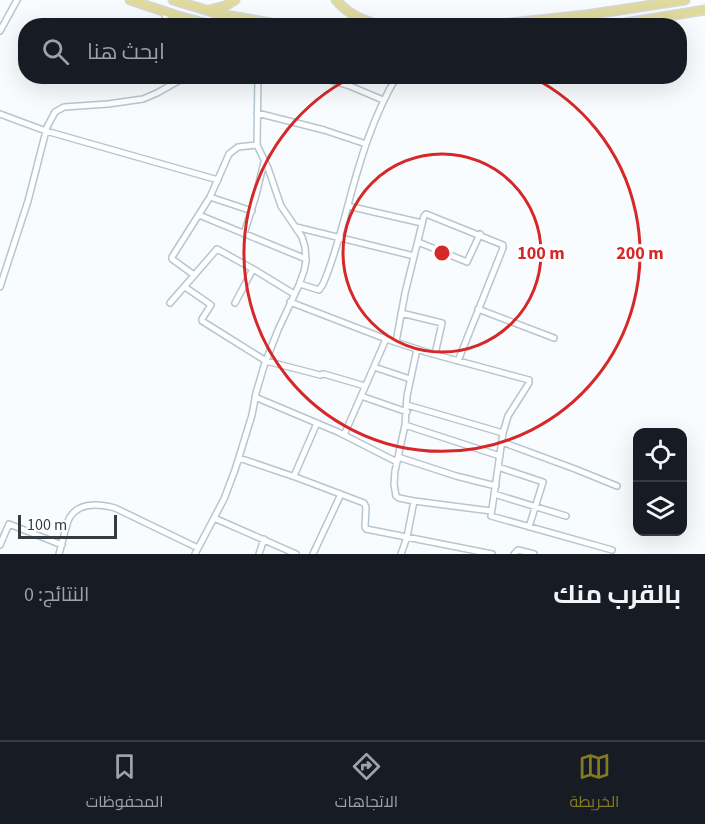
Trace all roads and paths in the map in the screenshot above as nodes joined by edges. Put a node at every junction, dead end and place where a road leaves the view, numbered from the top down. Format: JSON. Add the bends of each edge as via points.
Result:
{"nodes":[{"id":1,"x":16,"y":0,"type":"edge"},
{"id":2,"x":130,"y":0,"type":"edge"},
{"id":3,"x":172,"y":0,"type":"edge"},
{"id":4,"x":236,"y":0,"type":"edge"},
{"id":5,"x":336,"y":0,"type":"edge"},
{"id":6,"x":684,"y":0,"type":"edge"},
{"id":7,"x":209,"y":10,"type":"junction"},
{"id":8,"x":705,"y":10,"type":"edge"},
{"id":9,"x":164,"y":11,"type":"junction"},
{"id":10,"x":166,"y":18,"type":"edge"},
{"id":11,"x":188,"y":18,"type":"edge"},
{"id":12,"x":242,"y":18,"type":"edge"},
{"id":13,"x":359,"y":18,"type":"edge"},
{"id":14,"x":557,"y":18,"type":"edge"},
{"id":15,"x":656,"y":18,"type":"edge"},
{"id":16,"x":0,"y":31,"type":"edge"},
{"id":17,"x":172,"y":84,"type":"edge"},
{"id":18,"x":258,"y":84,"type":"edge"},
{"id":19,"x":343,"y":84,"type":"edge"},
{"id":20,"x":393,"y":84,"type":"edge"},
{"id":21,"x":383,"y":100,"type":"junction"},
{"id":22,"x":257,"y":113,"type":"junction"},
{"id":23,"x":0,"y":114,"type":"edge"},
{"id":24,"x":46,"y":131,"type":"junction"},
{"id":25,"x":366,"y":144,"type":"junction"},
{"id":26,"x":257,"y":145,"type":"junction"},
{"id":27,"x":264,"y":162,"type":"junction"},
{"id":28,"x":218,"y":180,"type":"junction"},
{"id":29,"x":210,"y":197,"type":"junction"},
{"id":30,"x":348,"y":206,"type":"junction"},
{"id":31,"x":252,"y":211,"type":"junction"},
{"id":32,"x":198,"y":215,"type":"junction"},
{"id":33,"x":422,"y":223,"type":"junction"},
{"id":34,"x":296,"y":227,"type":"junction"},
{"id":35,"x":244,"y":234,"type":"junction"},
{"id":36,"x":480,"y":234,"type":"junction"},
{"id":37,"x":339,"y":238,"type":"junction"},
{"id":38,"x":417,"y":242,"type":"junction"},
{"id":39,"x":414,"y":256,"type":"junction"},
{"id":40,"x":306,"y":259,"type":"junction"},
{"id":41,"x":253,"y":269,"type":"junction"},
{"id":42,"x":194,"y":275,"type":"junction"},
{"id":43,"x":300,"y":284,"type":"junction"},
{"id":44,"x":0,"y":287,"type":"edge"},
{"id":45,"x":185,"y":287,"type":"junction"},
{"id":46,"x":294,"y":294,"type":"junction"},
{"id":47,"x":290,"y":302,"type":"junction"},
{"id":48,"x":170,"y":303,"type":"dead end"},
{"id":49,"x":235,"y":303,"type":"dead end"},
{"id":50,"x":478,"y":309,"type":"junction"},
{"id":51,"x":401,"y":313,"type":"junction"},
{"id":52,"x":554,"y":338,"type":"dead end"},
{"id":53,"x":386,"y":339,"type":"junction"},
{"id":54,"x":396,"y":342,"type":"junction"},
{"id":55,"x":417,"y":349,"type":"junction"},
{"id":56,"x":435,"y":354,"type":"junction"},
{"id":57,"x":266,"y":361,"type":"junction"},
{"id":58,"x":458,"y":361,"type":"junction"},
{"id":59,"x":374,"y":367,"type":"junction"},
{"id":60,"x":411,"y":379,"type":"junction"},
{"id":61,"x":365,"y":386,"type":"junction"},
{"id":62,"x":361,"y":396,"type":"junction"},
{"id":63,"x":255,"y":397,"type":"junction"},
{"id":64,"x":407,"y":405,"type":"junction"},
{"id":65,"x":406,"y":412,"type":"junction"},
{"id":66,"x":317,"y":423,"type":"junction"},
{"id":67,"x":405,"y":425,"type":"junction"},
{"id":68,"x":503,"y":433,"type":"junction"},
{"id":69,"x":344,"y":435,"type":"junction"},
{"id":70,"x":502,"y":442,"type":"junction"},
{"id":71,"x":500,"y":456,"type":"junction"},
{"id":72,"x":239,"y":458,"type":"junction"},
{"id":73,"x":398,"y":459,"type":"junction"},
{"id":74,"x":498,"y":467,"type":"junction"},
{"id":75,"x":294,"y":476,"type":"junction"},
{"id":76,"x":496,"y":486,"type":"junction"},
{"id":77,"x":617,"y":486,"type":"dead end"},
{"id":78,"x":341,"y":494,"type":"junction"},
{"id":79,"x":494,"y":494,"type":"junction"},
{"id":80,"x":414,"y":501,"type":"junction"},
{"id":81,"x":536,"y":507,"type":"junction"},
{"id":82,"x":491,"y":511,"type":"junction"},
{"id":83,"x":567,"y":516,"type":"dead end"},
{"id":84,"x":214,"y":518,"type":"junction"},
{"id":85,"x":529,"y":527,"type":"junction"},
{"id":86,"x":407,"y":537,"type":"junction"},
{"id":87,"x":264,"y":539,"type":"junction"},
{"id":88,"x":0,"y":545,"type":"edge"},
{"id":89,"x":62,"y":545,"type":"junction"},
{"id":90,"x":612,"y":550,"type":"dead end"},
{"id":91,"x":197,"y":551,"type":"edge"},
{"id":92,"x":470,"y":552,"type":"edge"},
{"id":93,"x":59,"y":554,"type":"edge"},
{"id":94,"x":259,"y":554,"type":"edge"},
{"id":95,"x":296,"y":554,"type":"edge"},
{"id":96,"x":313,"y":554,"type":"edge"},
{"id":97,"x":401,"y":554,"type":"edge"},
{"id":98,"x":492,"y":554,"type":"edge"},
{"id":99,"x":514,"y":554,"type":"edge"},
{"id":100,"x":534,"y":554,"type":"edge"}],
"edges":[{"from":1,"to":16,"type":"street"},
{"from":2,"to":9,"type":"main road"},
{"from":3,"to":7,"type":"main road"},
{"from":4,"to":7,"type":"main road"},
{"from":5,"to":13,"type":"main road"},
{"from":6,"to":14,"type":"main road"},
{"from":7,"to":12,"type":"main road"},
{"from":8,"to":15,"type":"main road"},
{"from":9,"to":10,"type":"street"},
{"from":9,"to":11,"type":"main road"},
{"from":17,"to":24,"type":"street","via":[[143,99],[64,107],[55,112]]},
{"from":18,"to":22,"type":"street"},
{"from":19,"to":21,"type":"street"},
{"from":20,"to":21,"type":"street"},
{"from":21,"to":25,"type":"street"},
{"from":22,"to":25,"type":"street"},
{"from":22,"to":26,"type":"street"},
{"from":23,"to":24,"type":"street"},
{"from":24,"to":28,"type":"street"},
{"from":24,"to":44,"type":"street"},
{"from":25,"to":30,"type":"street"},
{"from":26,"to":27,"type":"street"},
{"from":26,"to":28,"type":"street","via":[[233,150]]},
{"from":27,"to":31,"type":"street"},
{"from":27,"to":34,"type":"street","via":[[281,206]]},
{"from":28,"to":29,"type":"street"},
{"from":29,"to":31,"type":"street"},
{"from":29,"to":32,"type":"street"},
{"from":30,"to":33,"type":"street"},
{"from":30,"to":37,"type":"street"},
{"from":31,"to":35,"type":"street"},
{"from":32,"to":35,"type":"street"},
{"from":32,"to":42,"type":"street","via":[[172,257]]},
{"from":33,"to":36,"type":"street","via":[[426,214]]},
{"from":33,"to":38,"type":"street"},
{"from":34,"to":37,"type":"street"},
{"from":34,"to":40,"type":"street","via":[[304,241]]},
{"from":35,"to":40,"type":"street"},
{"from":36,"to":38,"type":"street","via":[[467,261]]},
{"from":36,"to":50,"type":"street","via":[[503,244],[503,248]]},
{"from":37,"to":39,"type":"street"},
{"from":37,"to":43,"type":"street","via":[[319,290]]},
{"from":38,"to":39,"type":"street"},
{"from":39,"to":51,"type":"street"},
{"from":40,"to":43,"type":"street"},
{"from":41,"to":42,"type":"street","via":[[217,249]]},
{"from":41,"to":46,"type":"street"},
{"from":41,"to":49,"type":"street"},
{"from":42,"to":45,"type":"street"},
{"from":43,"to":46,"type":"street"},
{"from":45,"to":48,"type":"street"},
{"from":45,"to":57,"type":"street","via":[[211,304],[202,321]]},
{"from":46,"to":47,"type":"street"},
{"from":47,"to":53,"type":"street"},
{"from":47,"to":57,"type":"street"},
{"from":50,"to":52,"type":"street"},
{"from":50,"to":58,"type":"street"},
{"from":51,"to":54,"type":"street"},
{"from":51,"to":56,"type":"street","via":[[442,323]]},
{"from":53,"to":54,"type":"street"},
{"from":53,"to":59,"type":"street"},
{"from":54,"to":55,"type":"street"},
{"from":55,"to":56,"type":"street"},
{"from":55,"to":60,"type":"street"},
{"from":56,"to":58,"type":"street"},
{"from":57,"to":61,"type":"street"},
{"from":57,"to":63,"type":"street"},
{"from":58,"to":68,"type":"street","via":[[529,380]]},
{"from":59,"to":60,"type":"street"},
{"from":59,"to":61,"type":"street"},
{"from":60,"to":64,"type":"street"},
{"from":61,"to":62,"type":"street"},
{"from":62,"to":65,"type":"street"},
{"from":62,"to":69,"type":"street"},
{"from":63,"to":66,"type":"street"},
{"from":63,"to":72,"type":"street"},
{"from":64,"to":65,"type":"street"},
{"from":64,"to":68,"type":"street"},
{"from":65,"to":67,"type":"street"},
{"from":66,"to":69,"type":"street"},
{"from":66,"to":75,"type":"street"},
{"from":67,"to":71,"type":"street"},
{"from":67,"to":73,"type":"street"},
{"from":68,"to":70,"type":"street"},
{"from":69,"to":73,"type":"street"},
{"from":70,"to":71,"type":"street"},
{"from":70,"to":77,"type":"street"},
{"from":71,"to":74,"type":"street"},
{"from":72,"to":75,"type":"street"},
{"from":72,"to":84,"type":"street"},
{"from":73,"to":76,"type":"street"},
{"from":73,"to":80,"type":"street","via":[[396,496]]},
{"from":74,"to":76,"type":"street"},
{"from":74,"to":81,"type":"street","via":[[543,482]]},
{"from":75,"to":78,"type":"street"},
{"from":76,"to":79,"type":"street"},
{"from":78,"to":86,"type":"street","via":[[365,504],[364,528]]},
{"from":78,"to":96,"type":"street"},
{"from":79,"to":81,"type":"street"},
{"from":79,"to":82,"type":"street"},
{"from":80,"to":82,"type":"street"},
{"from":80,"to":86,"type":"street"},
{"from":81,"to":83,"type":"street"},
{"from":81,"to":85,"type":"street"},
{"from":82,"to":85,"type":"street","via":[[491,516]]},
{"from":84,"to":87,"type":"street"},
{"from":84,"to":91,"type":"street"},
{"from":85,"to":90,"type":"street"},
{"from":86,"to":92,"type":"street"},
{"from":86,"to":97,"type":"street"},
{"from":87,"to":94,"type":"street"},
{"from":87,"to":95,"type":"street"},
{"from":88,"to":89,"type":"street","via":[[9,524]]},
{"from":89,"to":91,"type":"street","via":[[70,516],[80,508],[102,505]]},
{"from":89,"to":93,"type":"street"},
{"from":92,"to":98,"type":"street"},
{"from":99,"to":100,"type":"street","via":[[518,550]]}]}
